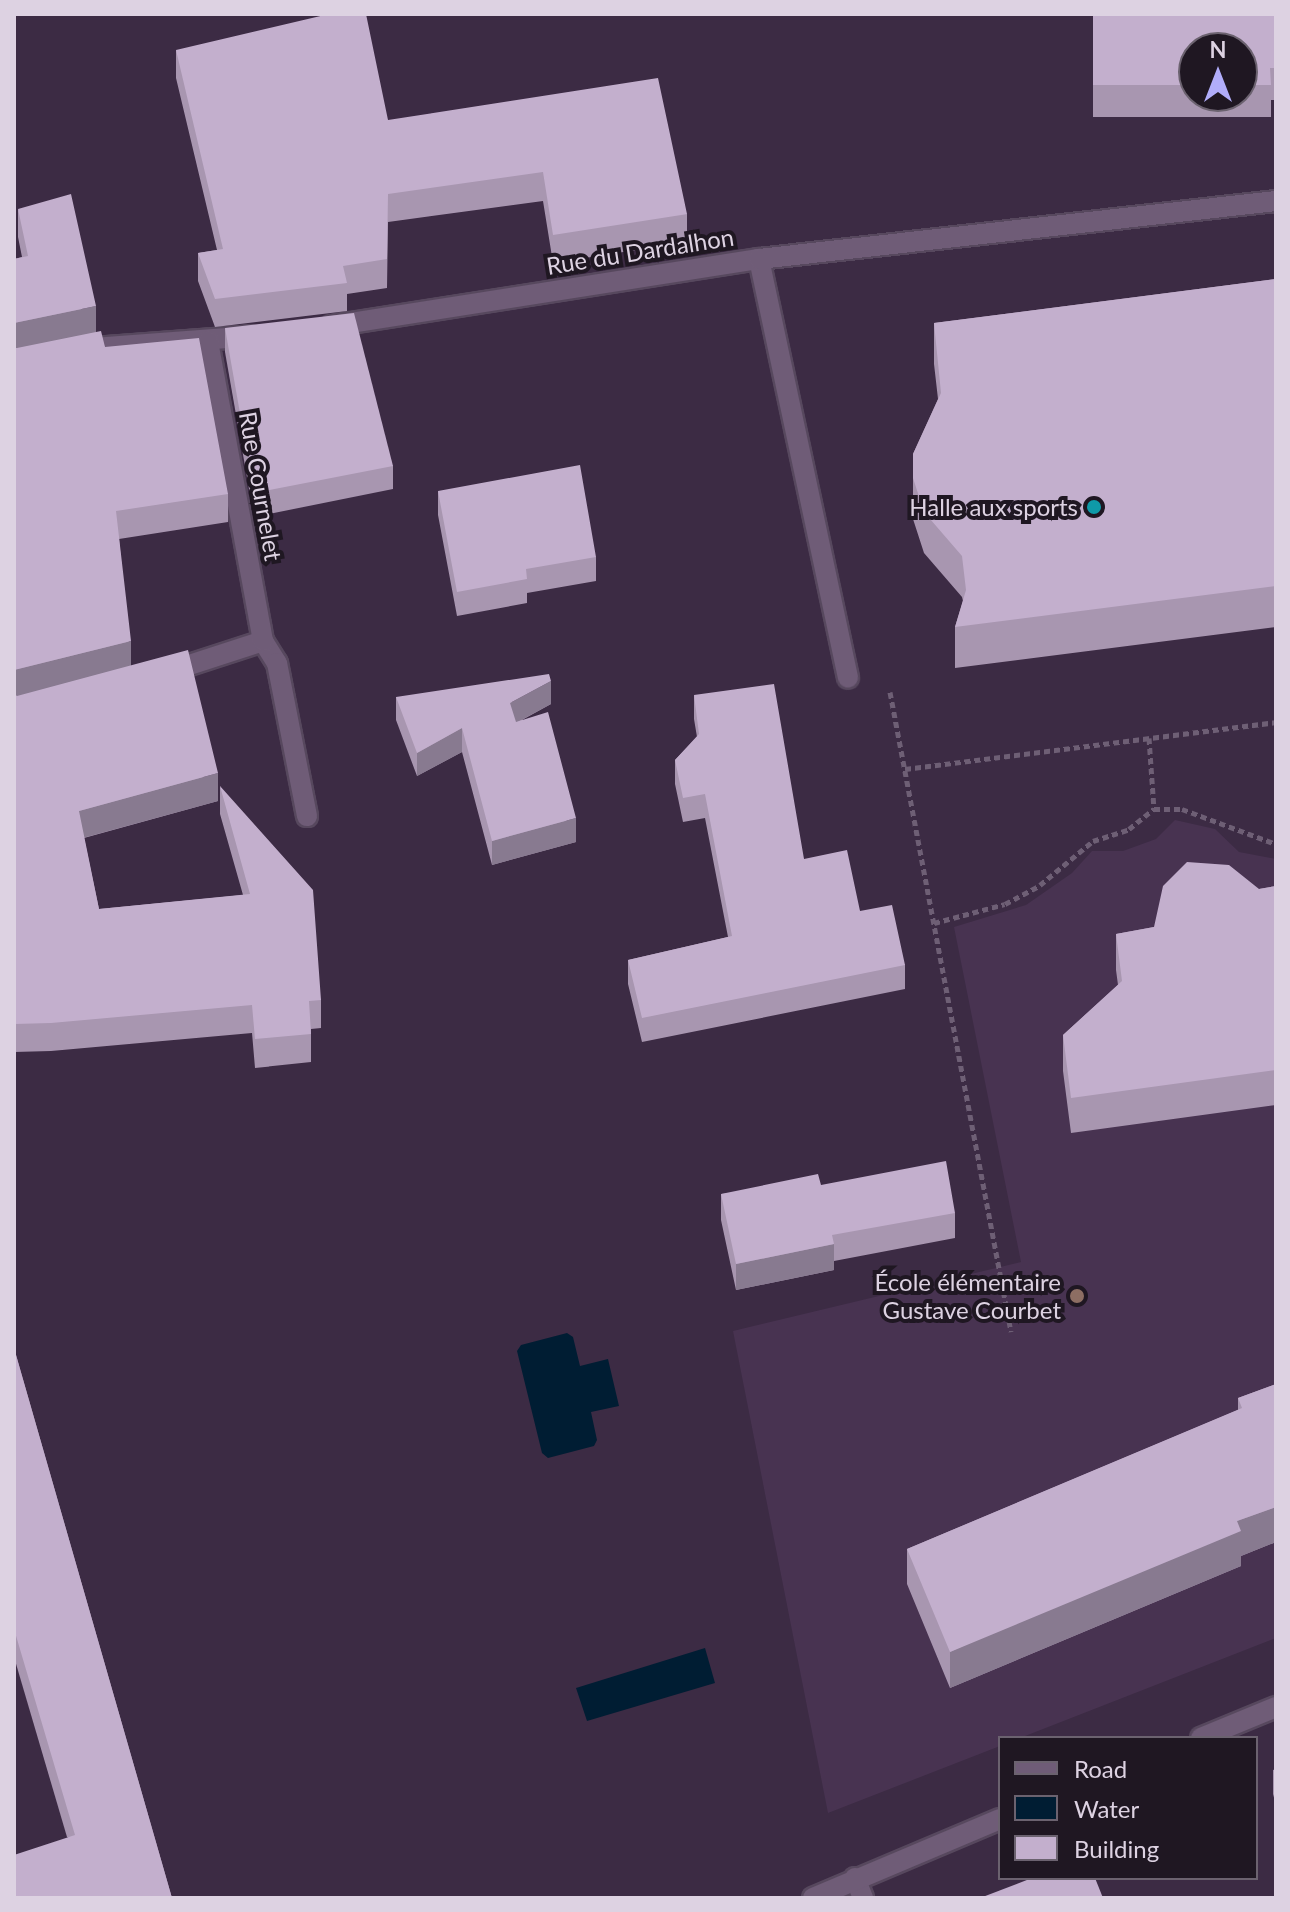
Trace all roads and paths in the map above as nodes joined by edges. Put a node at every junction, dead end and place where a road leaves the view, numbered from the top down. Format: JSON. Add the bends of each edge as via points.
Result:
{"nodes":[{"id":1,"x":1276,"y":201,"type":"edge"},
{"id":2,"x":759,"y":259,"type":"junction"},
{"id":3,"x":302,"y":330,"type":"edge"},
{"id":4,"x":271,"y":334,"type":"edge"},
{"id":5,"x":208,"y":341,"type":"junction"},
{"id":6,"x":53,"y":353,"type":"edge"},
{"id":7,"x":263,"y":641,"type":"junction"},
{"id":8,"x":887,"y":675,"type":"dead end"},
{"id":9,"x":848,"y":678,"type":"dead end"},
{"id":10,"x":145,"y":679,"type":"edge"},
{"id":11,"x":1276,"y":722,"type":"edge"},
{"id":12,"x":1149,"y":738,"type":"junction"},
{"id":13,"x":905,"y":769,"type":"junction"},
{"id":14,"x":1154,"y":809,"type":"junction"},
{"id":15,"x":307,"y":816,"type":"dead end"},
{"id":16,"x":1276,"y":844,"type":"edge"},
{"id":17,"x":934,"y":923,"type":"junction"},
{"id":18,"x":1011,"y":1332,"type":"dead end"},
{"id":19,"x":1276,"y":1707,"type":"edge"},
{"id":20,"x":1206,"y":1736,"type":"edge"},
{"id":21,"x":998,"y":1820,"type":"edge"},
{"id":22,"x":855,"y":1878,"type":"junction"},
{"id":23,"x":813,"y":1898,"type":"edge"},
{"id":24,"x":863,"y":1898,"type":"edge"}],
"edges":[{"from":1,"to":2,"type":"street","name":"Rue du Dardalhon"},
{"from":2,"to":3,"type":"street","name":"Rue du Dardalhon"},
{"from":2,"to":9,"type":"street"},
{"from":4,"to":5,"type":"street"},
{"from":5,"to":6,"type":"street","via":[[125,341]]},
{"from":5,"to":7,"type":"street","name":"Rue Cournelet"},
{"from":7,"to":10,"type":"street"},
{"from":7,"to":15,"type":"street","name":"Rue Cournelet","via":[[277,663]]},
{"from":8,"to":13,"type":"path"},
{"from":11,"to":12,"type":"path"},
{"from":12,"to":13,"type":"path"},
{"from":12,"to":14,"type":"path"},
{"from":13,"to":17,"type":"path"},
{"from":14,"to":16,"type":"path","via":[[1182,809]]},
{"from":14,"to":17,"type":"path","via":[[1129,829],[1093,841],[1040,885],[1005,904]]},
{"from":17,"to":18,"type":"path"},
{"from":19,"to":20,"type":"street"},
{"from":21,"to":22,"type":"street"},
{"from":22,"to":23,"type":"street"},
{"from":22,"to":24,"type":"street"}]}
